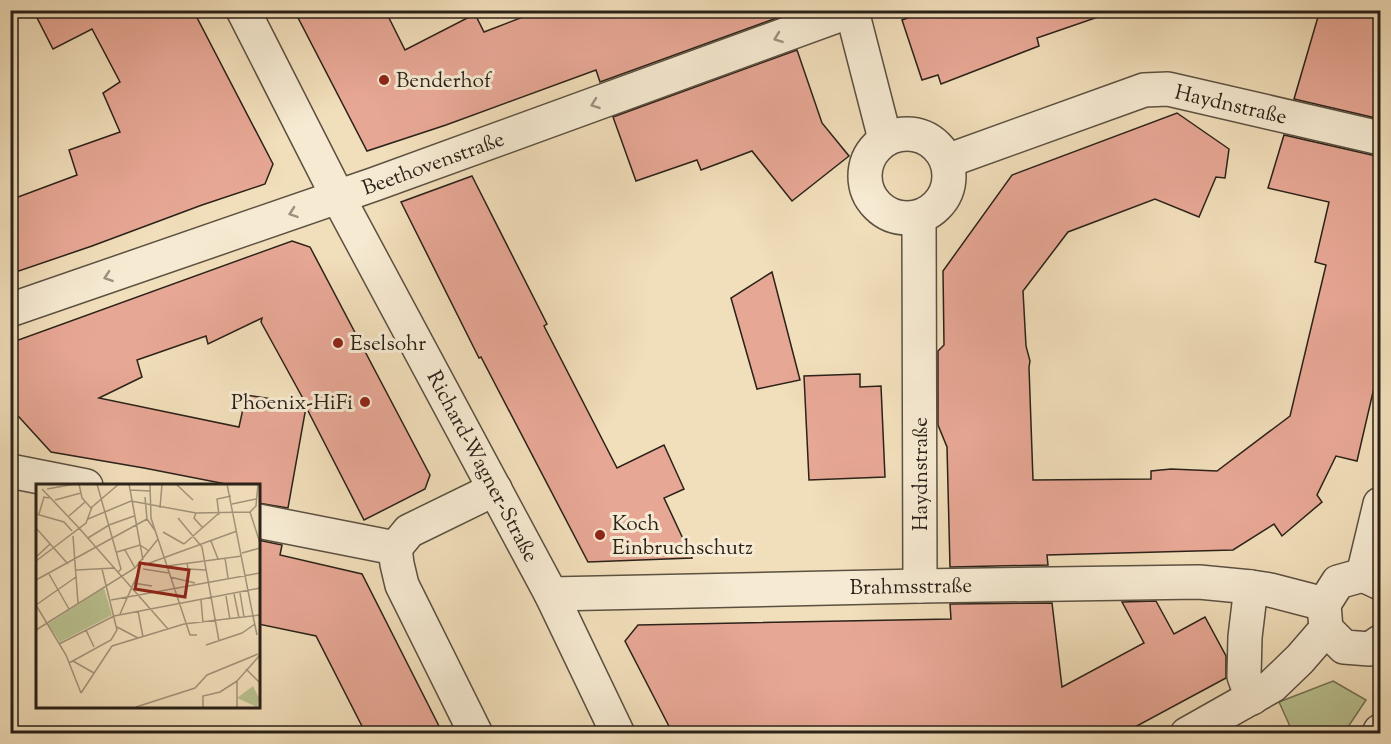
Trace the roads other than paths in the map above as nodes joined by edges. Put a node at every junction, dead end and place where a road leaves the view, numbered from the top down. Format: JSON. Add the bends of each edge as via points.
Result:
{"nodes":[{"id":1,"x":243,"y":10,"type":"edge"},
{"id":2,"x":852,"y":11,"type":"edge"},
{"id":3,"x":1380,"y":138,"type":"edge"},
{"id":4,"x":885,"y":139,"type":"junction"},
{"id":5,"x":947,"y":161,"type":"junction"},
{"id":6,"x":338,"y":197,"type":"junction"},
{"id":7,"x":919,"y":217,"type":"junction"},
{"id":8,"x":10,"y":310,"type":"edge"},
{"id":9,"x":10,"y":471,"type":"edge"},
{"id":10,"x":76,"y":484,"type":"edge"},
{"id":11,"x":495,"y":489,"type":"junction"},
{"id":12,"x":1380,"y":505,"type":"edge"},
{"id":13,"x":260,"y":520,"type":"edge"},
{"id":14,"x":395,"y":548,"type":"junction"},
{"id":15,"x":1372,"y":579,"type":"edge"},
{"id":16,"x":920,"y":586,"type":"junction"},
{"id":17,"x":1261,"y":589,"type":"junction"},
{"id":18,"x":551,"y":594,"type":"junction"},
{"id":19,"x":1325,"y":616,"type":"junction"},
{"id":20,"x":1380,"y":642,"type":"edge"},
{"id":21,"x":1262,"y":692,"type":"junction"},
{"id":22,"x":476,"y":734,"type":"edge"},
{"id":23,"x":618,"y":734,"type":"edge"},
{"id":24,"x":1187,"y":734,"type":"edge"}],
"edges":[{"from":1,"to":6,"type":"street","name":"Richard-Wagner-Straße"},
{"from":2,"to":4,"type":"street"},
{"from":2,"to":6,"type":"street","name":"Beethovenstraße","one_way":true},
{"from":3,"to":5,"type":"street","name":"Haydnstraße","via":[[1168,89],[1144,90]]},
{"from":4,"to":5,"type":"street","via":[[905,133],[926,137]]},
{"from":4,"to":7,"type":"street","via":[[871,153],[866,167],[867,191],[889,215]]},
{"from":5,"to":7,"type":"street","via":[[949,189],[942,202]]},
{"from":6,"to":8,"type":"street","name":"Beethovenstraße","one_way":true},
{"from":6,"to":11,"type":"street","name":"Richard-Wagner-Straße"},
{"from":7,"to":16,"type":"street","name":"Haydnstraße"},
{"from":9,"to":10,"type":"street"},
{"from":11,"to":14,"type":"street","via":[[409,531]]},
{"from":11,"to":18,"type":"street","name":"Richard-Wagner-Straße"},
{"from":12,"to":15,"type":"street"},
{"from":13,"to":14,"type":"street"},
{"from":14,"to":22,"type":"street","via":[[402,585]]},
{"from":15,"to":19,"type":"street","via":[[1338,582]]},
{"from":16,"to":17,"type":"street","name":"Brahmsstraße","via":[[1199,582]]},
{"from":16,"to":18,"type":"street","name":"Brahmsstraße"},
{"from":17,"to":19,"type":"street","name":"Brahmsstraße"},
{"from":17,"to":21,"type":"street","via":[[1245,637],[1244,676]]},
{"from":18,"to":23,"type":"street","name":"Richard-Wagner-Straße"},
{"from":19,"to":20,"type":"street","via":[[1344,647],[1370,649]]},
{"from":19,"to":21,"type":"street","via":[[1300,659]]},
{"from":21,"to":24,"type":"street"}]}
